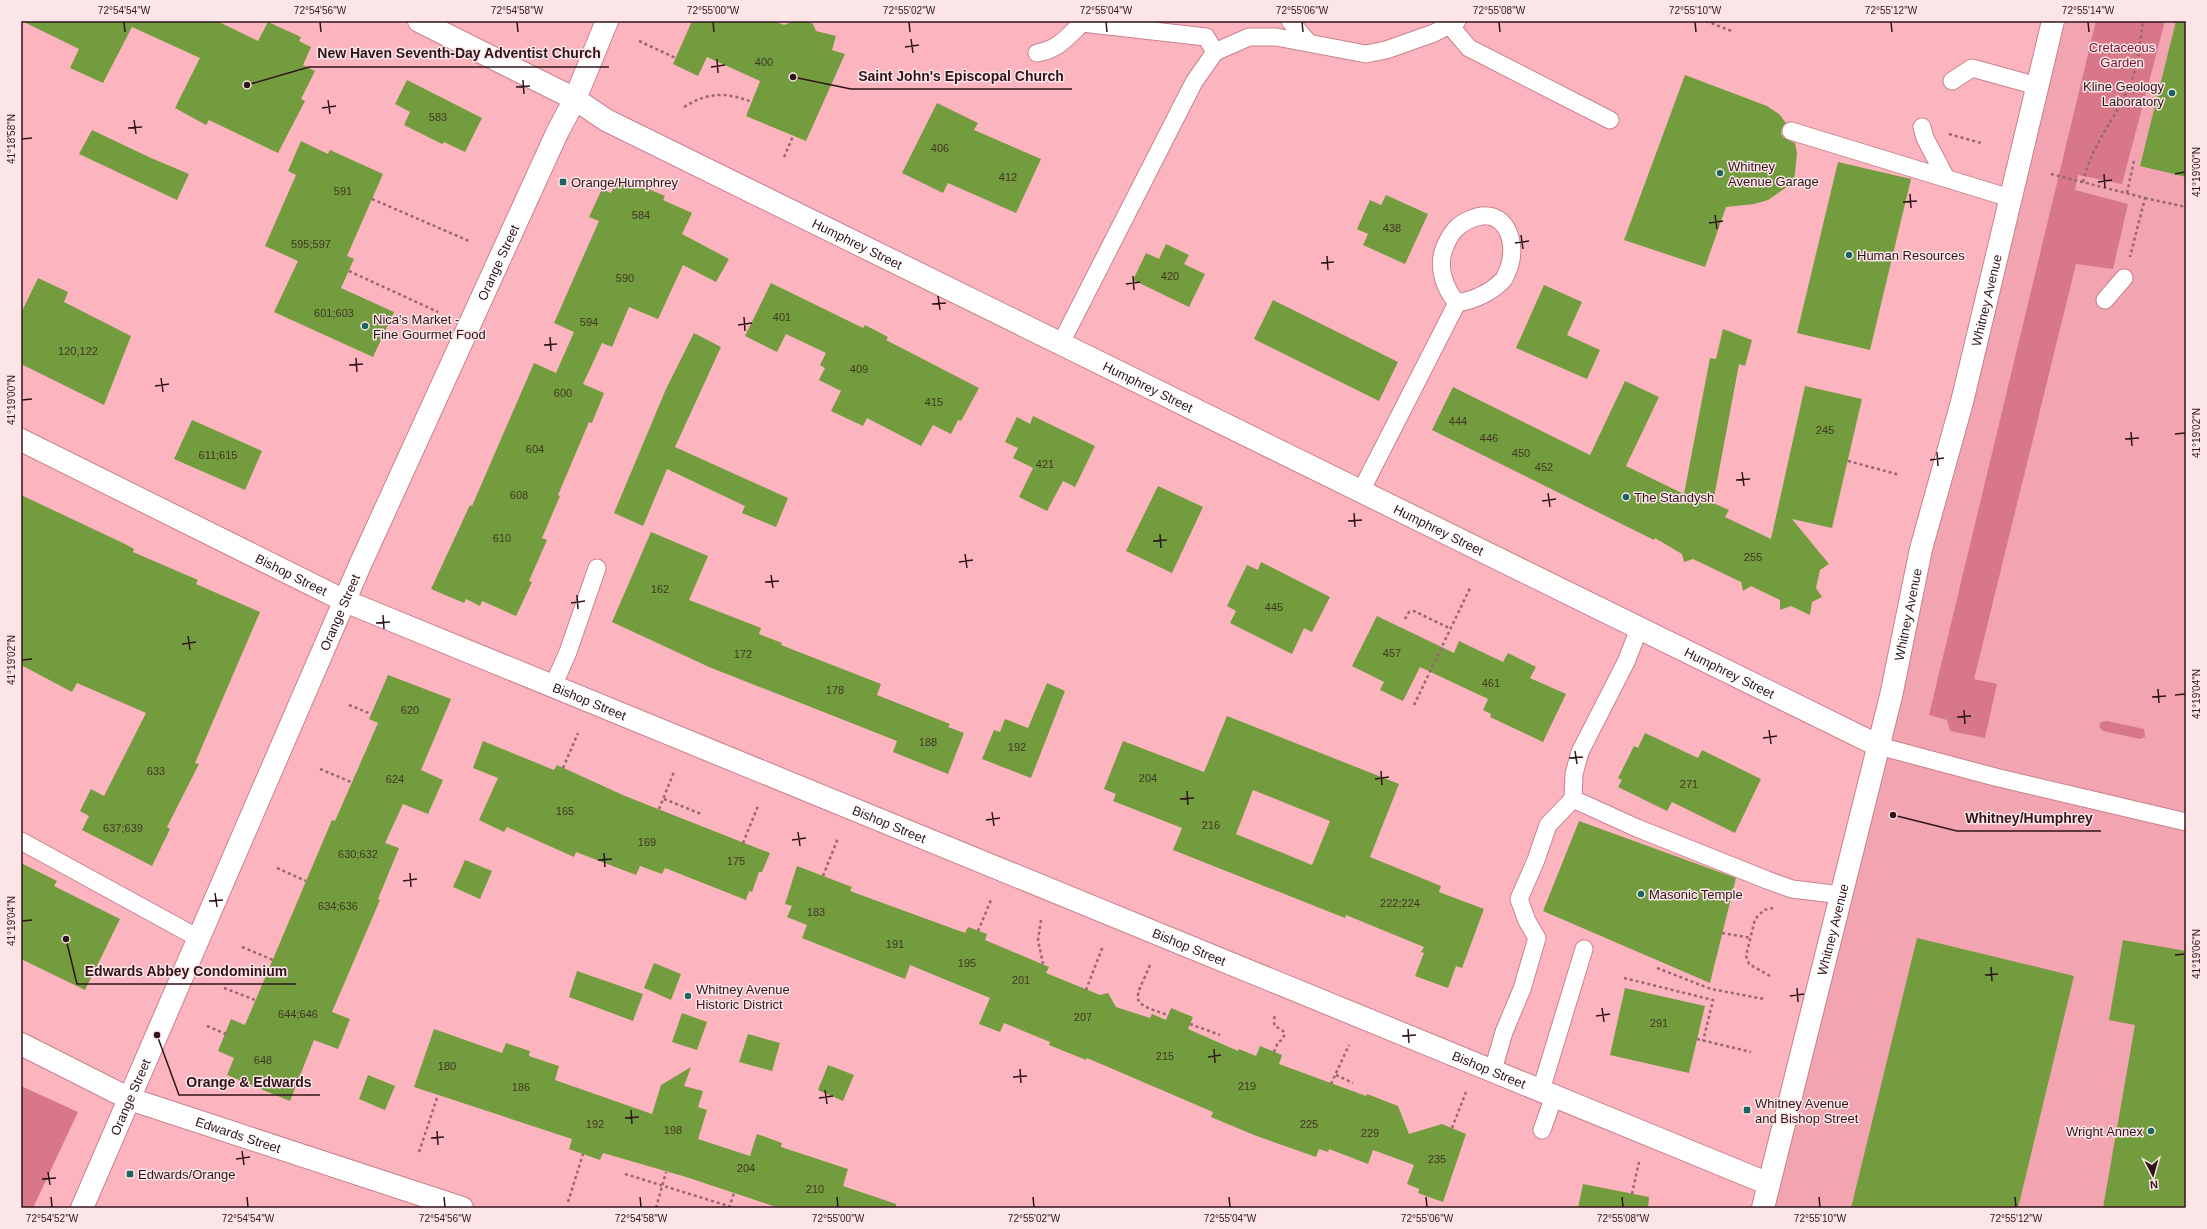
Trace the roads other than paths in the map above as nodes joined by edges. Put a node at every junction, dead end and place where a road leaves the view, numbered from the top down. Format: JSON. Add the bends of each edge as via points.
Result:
{"nodes":[{"id":1,"x":419,"y":21,"type":"edge"},
{"id":2,"x":607,"y":21,"type":"edge"},
{"id":3,"x":1290,"y":21,"type":"edge"},
{"id":4,"x":2053,"y":21,"type":"edge"},
{"id":5,"x":1081,"y":22,"type":"edge"},
{"id":6,"x":1451,"y":23,"type":"edge"},
{"id":7,"x":1205,"y":29,"type":"edge"},
{"id":8,"x":1308,"y":42,"type":"junction"},
{"id":9,"x":1215,"y":52,"type":"junction"},
{"id":10,"x":1037,"y":53,"type":"dead end"},
{"id":11,"x":1952,"y":81,"type":"dead end"},
{"id":12,"x":2038,"y":86,"type":"junction"},
{"id":13,"x":575,"y":100,"type":"junction"},
{"id":14,"x":1610,"y":120,"type":"dead end"},
{"id":15,"x":1922,"y":127,"type":"dead end"},
{"id":16,"x":1791,"y":131,"type":"dead end"},
{"id":17,"x":1946,"y":178,"type":"junction"},
{"id":18,"x":2010,"y":198,"type":"junction"},
{"id":19,"x":2124,"y":278,"type":"road end"},
{"id":20,"x":2105,"y":300,"type":"dead end"},
{"id":21,"x":1457,"y":303,"type":"junction"},
{"id":22,"x":1062,"y":343,"type":"junction"},
{"id":23,"x":21,"y":440,"type":"edge"},
{"id":24,"x":1361,"y":491,"type":"junction"},
{"id":25,"x":597,"y":568,"type":"dead end"},
{"id":26,"x":345,"y":601,"type":"junction"},
{"id":27,"x":1639,"y":629,"type":"junction"},
{"id":28,"x":553,"y":686,"type":"junction"},
{"id":29,"x":1879,"y":746,"type":"junction"},
{"id":30,"x":1573,"y":799,"type":"junction"},
{"id":31,"x":2186,"y":822,"type":"edge"},
{"id":32,"x":21,"y":841,"type":"edge"},
{"id":33,"x":1842,"y":895,"type":"junction"},
{"id":34,"x":200,"y":939,"type":"junction"},
{"id":35,"x":1584,"y":949,"type":"dead end"},
{"id":36,"x":21,"y":1044,"type":"edge"},
{"id":37,"x":1492,"y":1070,"type":"junction"},
{"id":38,"x":1548,"y":1093,"type":"junction"},
{"id":39,"x":130,"y":1099,"type":"junction"},
{"id":40,"x":1542,"y":1130,"type":"dead end"},
{"id":41,"x":1769,"y":1184,"type":"junction"},
{"id":42,"x":82,"y":1208,"type":"edge"},
{"id":43,"x":462,"y":1208,"type":"edge"},
{"id":44,"x":1763,"y":1208,"type":"edge"}],
"edges":[{"from":1,"to":13,"type":"street","name":"Humphrey Street"},
{"from":2,"to":13,"type":"street","name":"Orange Street"},
{"from":3,"to":8,"type":"lane"},
{"from":4,"to":12,"type":"street","name":"Whitney Avenue"},
{"from":5,"to":7,"type":"lane"},
{"from":5,"to":10,"type":"lane","via":[[1062,44]]},
{"from":6,"to":8,"type":"lane","via":[[1386,50],[1366,54]]},
{"from":6,"to":14,"type":"lane","via":[[1469,48]]},
{"from":7,"to":9,"type":"lane"},
{"from":8,"to":9,"type":"lane","via":[[1276,37],[1248,37]]},
{"from":9,"to":22,"type":"lane","via":[[1194,82]]},
{"from":11,"to":12,"type":"lane","via":[[1972,68]]},
{"from":12,"to":18,"type":"street","name":"Whitney Avenue"},
{"from":13,"to":22,"type":"street","name":"Humphrey Street","via":[[613,123]]},
{"from":13,"to":26,"type":"street","name":"Orange Street","via":[[547,155]]},
{"from":15,"to":17,"type":"lane"},
{"from":16,"to":17,"type":"lane"},
{"from":17,"to":18,"type":"lane"},
{"from":18,"to":29,"type":"street","name":"Whitney Avenue","via":[[1962,402],[1921,549]]},
{"from":19,"to":20,"type":"lane"},
{"from":21,"to":21,"type":"lane","via":[[1476,300],[1504,280],[1511,262],[1512,245],[1507,229],[1499,220],[1488,215],[1458,224],[1448,237],[1442,267],[1448,292]]},
{"from":21,"to":24,"type":"lane"},
{"from":22,"to":24,"type":"street","name":"Humphrey Street"},
{"from":23,"to":26,"type":"street","name":"Bishop Street"},
{"from":24,"to":27,"type":"street","name":"Humphrey Street"},
{"from":25,"to":28,"type":"lane","via":[[568,652]]},
{"from":26,"to":28,"type":"street","name":"Bishop Street"},
{"from":26,"to":34,"type":"street","name":"Orange Street"},
{"from":27,"to":29,"type":"street","name":"Humphrey Street"},
{"from":27,"to":30,"type":"lane","via":[[1626,662],[1580,752],[1574,774]]},
{"from":28,"to":37,"type":"street","name":"Bishop Street"},
{"from":29,"to":31,"type":"lane","via":[[1995,777]]},
{"from":29,"to":33,"type":"street","name":"Whitney Avenue"},
{"from":30,"to":33,"type":"lane","via":[[1637,828],[1792,889]]},
{"from":30,"to":37,"type":"lane","via":[[1548,825],[1519,899],[1537,938],[1522,989]]},
{"from":32,"to":34,"type":"lane"},
{"from":33,"to":41,"type":"street","name":"Whitney Avenue"},
{"from":34,"to":39,"type":"street","name":"Orange Street"},
{"from":35,"to":38,"type":"lane"},
{"from":36,"to":39,"type":"street","name":"Edwards Street"},
{"from":37,"to":38,"type":"street","name":"Bishop Street"},
{"from":38,"to":40,"type":"lane"},
{"from":38,"to":41,"type":"street","name":"Bishop Street"},
{"from":39,"to":42,"type":"street","name":"Orange Street"},
{"from":39,"to":43,"type":"street","name":"Edwards Street"},
{"from":41,"to":44,"type":"street","name":"Whitney Avenue"}]}
